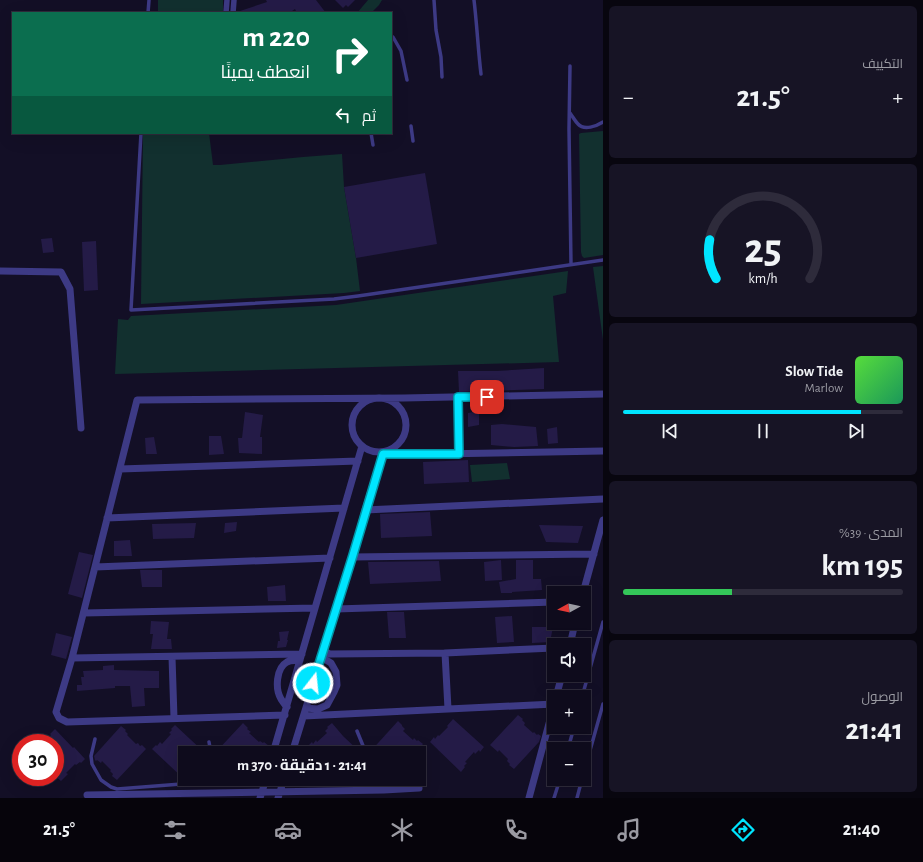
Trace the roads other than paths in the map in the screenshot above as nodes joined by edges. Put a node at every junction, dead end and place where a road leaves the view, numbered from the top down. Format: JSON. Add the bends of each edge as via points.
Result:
{"nodes":[{"id":1,"x":149,"y":0,"type":"edge"},
{"id":2,"x":235,"y":0,"type":"edge"},
{"id":3,"x":434,"y":0,"type":"edge"},
{"id":4,"x":474,"y":0,"type":"edge"},
{"id":5,"x":227,"y":1,"type":"edge"},
{"id":6,"x":148,"y":12,"type":"edge"},
{"id":7,"x":226,"y":12,"type":"edge"},
{"id":8,"x":234,"y":12,"type":"edge"},
{"id":9,"x":394,"y":38,"type":"dead end"},
{"id":10,"x":570,"y":66,"type":"dead end"},
{"id":11,"x":481,"y":74,"type":"dead end"},
{"id":12,"x":442,"y":77,"type":"dead end"},
{"id":13,"x":408,"y":80,"type":"dead end"},
{"id":14,"x":570,"y":112,"type":"junction"},
{"id":15,"x":603,"y":122,"type":"edge"},
{"id":16,"x":411,"y":126,"type":"dead end"},
{"id":17,"x":141,"y":134,"type":"edge"},
{"id":18,"x":371,"y":134,"type":"edge"},
{"id":19,"x":413,"y":142,"type":"dead end"},
{"id":20,"x":373,"y":145,"type":"dead end"},
{"id":21,"x":603,"y":260,"type":"edge"},
{"id":22,"x":571,"y":264,"type":"junction"},
{"id":23,"x":0,"y":271,"type":"edge"},
{"id":24,"x":603,"y":394,"type":"edge"},
{"id":25,"x":458,"y":397,"type":"junction"},
{"id":26,"x":382,"y":399,"type":"junction"},
{"id":27,"x":81,"y":428,"type":"dead end"},
{"id":28,"x":362,"y":446,"type":"junction"},
{"id":29,"x":603,"y":452,"type":"edge"},
{"id":30,"x":383,"y":453,"type":"junction"},
{"id":31,"x":459,"y":454,"type":"junction"},
{"id":32,"x":358,"y":461,"type":"junction"},
{"id":33,"x":120,"y":469,"type":"junction"},
{"id":34,"x":603,"y":499,"type":"edge"},
{"id":35,"x":344,"y":508,"type":"junction"},
{"id":36,"x":366,"y":510,"type":"junction"},
{"id":37,"x":107,"y":518,"type":"junction"},
{"id":38,"x":603,"y":520,"type":"edge"},
{"id":39,"x":594,"y":554,"type":"junction"},
{"id":40,"x":352,"y":557,"type":"junction"},
{"id":41,"x":330,"y":558,"type":"junction"},
{"id":42,"x":95,"y":567,"type":"junction"},
{"id":43,"x":585,"y":586,"type":"edge"},
{"id":44,"x":547,"y":602,"type":"edge"},
{"id":45,"x":315,"y":608,"type":"junction"},
{"id":46,"x":336,"y":609,"type":"junction"},
{"id":47,"x":84,"y":613,"type":"junction"},
{"id":48,"x":603,"y":622,"type":"edge"},
{"id":49,"x":547,"y":648,"type":"edge"},
{"id":50,"x":445,"y":652,"type":"junction"},
{"id":51,"x":322,"y":654,"type":"junction"},
{"id":52,"x":172,"y":657,"type":"junction"},
{"id":53,"x":301,"y":657,"type":"junction"},
{"id":54,"x":72,"y":658,"type":"junction"},
{"id":55,"x":584,"y":690,"type":"edge"},
{"id":56,"x":547,"y":704,"type":"edge"},
{"id":57,"x":603,"y":704,"type":"edge"},
{"id":58,"x":287,"y":707,"type":"junction"},
{"id":59,"x":306,"y":708,"type":"junction"},
{"id":60,"x":448,"y":709,"type":"junction"},
{"id":61,"x":285,"y":715,"type":"junction"},
{"id":62,"x":304,"y":716,"type":"junction"},
{"id":63,"x":174,"y":718,"type":"junction"},
{"id":64,"x":547,"y":730,"type":"edge"},
{"id":65,"x":357,"y":731,"type":"dead end"},
{"id":66,"x":95,"y":739,"type":"dead end"},
{"id":67,"x":209,"y":742,"type":"dead end"},
{"id":68,"x":210,"y":746,"type":"edge"},
{"id":69,"x":275,"y":746,"type":"edge"},
{"id":70,"x":294,"y":746,"type":"edge"},
{"id":71,"x":363,"y":746,"type":"edge"},
{"id":72,"x":591,"y":747,"type":"edge"},
{"id":73,"x":178,"y":786,"type":"edge"},
{"id":74,"x":386,"y":786,"type":"edge"},
{"id":75,"x":558,"y":786,"type":"edge"},
{"id":76,"x":580,"y":786,"type":"edge"},
{"id":77,"x":419,"y":788,"type":"dead end"},
{"id":78,"x":146,"y":790,"type":"junction"},
{"id":79,"x":384,"y":790,"type":"junction"},
{"id":80,"x":87,"y":795,"type":"dead end"},
{"id":81,"x":261,"y":795,"type":"edge"},
{"id":82,"x":279,"y":795,"type":"edge"},
{"id":83,"x":529,"y":798,"type":"edge"},
{"id":84,"x":554,"y":798,"type":"edge"},
{"id":85,"x":577,"y":798,"type":"edge"}],
"edges":[{"from":1,"to":6,"type":"lane"},
{"from":2,"to":5,"type":"street"},
{"from":2,"to":8,"type":"street"},
{"from":3,"to":12,"type":"lane"},
{"from":4,"to":11,"type":"lane"},
{"from":5,"to":7,"type":"street"},
{"from":9,"to":13,"type":"lane","via":[[401,51]]},
{"from":10,"to":14,"type":"lane"},
{"from":14,"to":15,"type":"lane","via":[[582,127]]},
{"from":14,"to":22,"type":"lane"},
{"from":16,"to":19,"type":"lane"},
{"from":17,"to":22,"type":"lane","via":[[131,310],[358,296]]},
{"from":18,"to":20,"type":"lane"},
{"from":21,"to":22,"type":"lane"},
{"from":23,"to":27,"type":"street","via":[[61,272],[70,289]]},
{"from":24,"to":25,"type":"street"},
{"from":25,"to":26,"type":"street"},
{"from":25,"to":31,"type":"street"},
{"from":26,"to":28,"type":"street","via":[[366,402],[354,415],[353,432]]},
{"from":26,"to":30,"type":"street","via":[[398,406],[406,420],[403,437],[392,450]]},
{"from":26,"to":33,"type":"street","via":[[137,400]]},
{"from":28,"to":30,"type":"street"},
{"from":28,"to":32,"type":"street"},
{"from":29,"to":31,"type":"street"},
{"from":30,"to":31,"type":"street"},
{"from":30,"to":36,"type":"street"},
{"from":32,"to":33,"type":"street"},
{"from":32,"to":35,"type":"street"},
{"from":33,"to":37,"type":"street"},
{"from":34,"to":36,"type":"street"},
{"from":35,"to":37,"type":"street"},
{"from":35,"to":41,"type":"street"},
{"from":36,"to":40,"type":"street"},
{"from":37,"to":42,"type":"street"},
{"from":38,"to":39,"type":"street"},
{"from":39,"to":40,"type":"street"},
{"from":39,"to":43,"type":"street"},
{"from":40,"to":46,"type":"street"},
{"from":41,"to":42,"type":"street"},
{"from":41,"to":45,"type":"street"},
{"from":42,"to":47,"type":"street"},
{"from":44,"to":46,"type":"street"},
{"from":45,"to":47,"type":"street"},
{"from":45,"to":53,"type":"street"},
{"from":46,"to":51,"type":"street"},
{"from":47,"to":54,"type":"street"},
{"from":48,"to":55,"type":"lane"},
{"from":49,"to":50,"type":"street"},
{"from":50,"to":51,"type":"street"},
{"from":50,"to":60,"type":"street"},
{"from":51,"to":59,"type":"street"},
{"from":51,"to":59,"type":"street","via":[[336,672],[337,685],[327,705],[318,709]]},
{"from":52,"to":53,"type":"street"},
{"from":52,"to":54,"type":"street"},
{"from":52,"to":63,"type":"street"},
{"from":53,"to":58,"type":"street"},
{"from":53,"to":58,"type":"street","via":[[287,662],[280,668],[278,675],[280,698]]},
{"from":54,"to":63,"type":"street","via":[[56,712],[59,718],[67,722]]},
{"from":56,"to":60,"type":"street"},
{"from":57,"to":72,"type":"lane"},
{"from":58,"to":61,"type":"street"},
{"from":59,"to":62,"type":"street"},
{"from":60,"to":62,"type":"street"},
{"from":61,"to":63,"type":"street"},
{"from":61,"to":69,"type":"street"},
{"from":62,"to":70,"type":"street"},
{"from":64,"to":83,"type":"street"},
{"from":65,"to":71,"type":"lane"},
{"from":66,"to":78,"type":"lane","via":[[92,764],[101,780],[117,789]]},
{"from":67,"to":68,"type":"lane"},
{"from":73,"to":78,"type":"lane"},
{"from":74,"to":79,"type":"lane"},
{"from":75,"to":84,"type":"lane"},
{"from":76,"to":85,"type":"lane"},
{"from":77,"to":79,"type":"street"},
{"from":78,"to":80,"type":"street"},
{"from":78,"to":81,"type":"street"},
{"from":79,"to":82,"type":"street"},
{"from":81,"to":82,"type":"street"}]}
